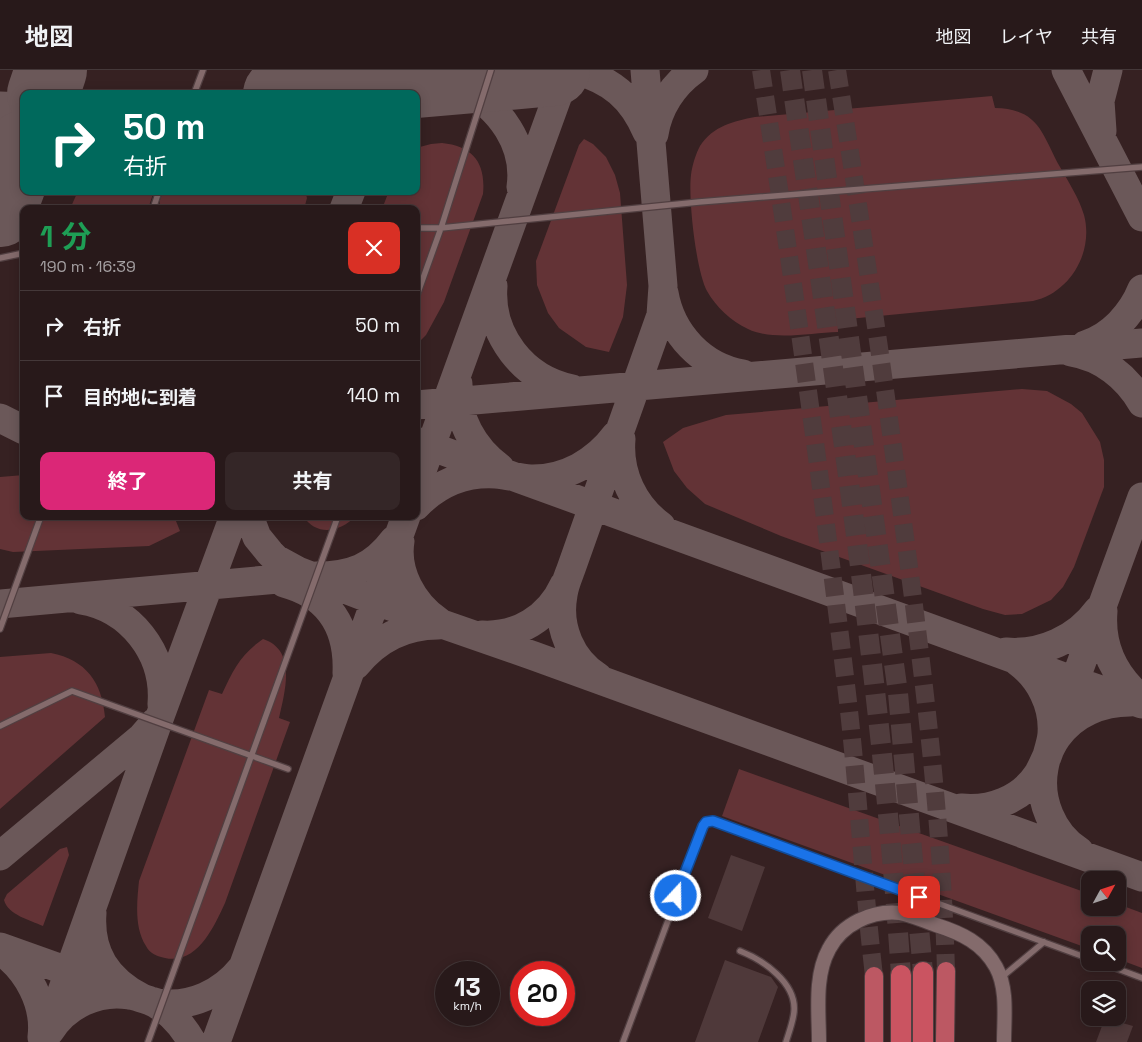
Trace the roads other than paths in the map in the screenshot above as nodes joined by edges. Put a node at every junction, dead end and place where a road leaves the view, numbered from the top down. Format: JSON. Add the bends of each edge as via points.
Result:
{"nodes":[{"id":1,"x":203,"y":70,"type":"edge"},
{"id":2,"x":491,"y":70,"type":"edge"},
{"id":3,"x":196,"y":90,"type":"edge"},
{"id":4,"x":1142,"y":167,"type":"edge"},
{"id":5,"x":420,"y":228,"type":"edge"},
{"id":6,"x":441,"y":228,"type":"junction"},
{"id":7,"x":20,"y":254,"type":"edge"},
{"id":8,"x":0,"y":258,"type":"edge"},
{"id":9,"x":420,"y":287,"type":"edge"},
{"id":10,"x":40,"y":520,"type":"edge"},
{"id":11,"x":337,"y":520,"type":"edge"},
{"id":12,"x":0,"y":629,"type":"edge"},
{"id":13,"x":0,"y":726,"type":"edge"},
{"id":14,"x":252,"y":756,"type":"junction"},
{"id":15,"x":288,"y":769,"type":"dead end"},
{"id":16,"x":1044,"y":942,"type":"junction"},
{"id":17,"x":740,"y":951,"type":"dead end"},
{"id":18,"x":1081,"y":956,"type":"edge"},
{"id":19,"x":946,"y":971,"type":"tunnel mouth"},
{"id":20,"x":1123,"y":971,"type":"edge"},
{"id":21,"x":923,"y":972,"type":"tunnel mouth"},
{"id":22,"x":902,"y":975,"type":"tunnel mouth"},
{"id":23,"x":874,"y":976,"type":"tunnel mouth"},
{"id":24,"x":1000,"y":978,"type":"junction"},
{"id":25,"x":1142,"y":978,"type":"edge"},
{"id":26,"x":946,"y":994,"type":"junction"},
{"id":27,"x":148,"y":1042,"type":"edge"},
{"id":28,"x":623,"y":1042,"type":"edge"},
{"id":29,"x":786,"y":1042,"type":"edge"},
{"id":30,"x":819,"y":1042,"type":"edge"},
{"id":31,"x":874,"y":1042,"type":"edge"},
{"id":32,"x":901,"y":1042,"type":"edge"},
{"id":33,"x":923,"y":1042,"type":"edge"},
{"id":34,"x":946,"y":1042,"type":"edge"},
{"id":35,"x":956,"y":1042,"type":"edge"},
{"id":36,"x":1004,"y":1042,"type":"edge"}],
"edges":[{"from":1,"to":3,"type":"lane"},
{"from":2,"to":6,"type":"lane"},
{"from":4,"to":6,"type":"lane","via":[[699,202]]},
{"from":5,"to":6,"type":"lane"},
{"from":6,"to":9,"type":"lane"},
{"from":7,"to":8,"type":"lane"},
{"from":10,"to":12,"type":"lane"},
{"from":11,"to":14,"type":"lane"},
{"from":13,"to":14,"type":"lane","via":[[72,691]]},
{"from":14,"to":15,"type":"lane"},
{"from":14,"to":27,"type":"lane"},
{"from":16,"to":18,"type":"lane"},
{"from":16,"to":24,"type":"lane"},
{"from":16,"to":28,"type":"lane","via":[[713,821],[706,822]]},
{"from":17,"to":29,"type":"lane","via":[[755,956],[774,969],[790,991],[795,1010]]},
{"from":19,"to":26,"type":"highway"},
{"from":20,"to":25,"type":"lane"},
{"from":21,"to":33,"type":"highway"},
{"from":22,"to":32,"type":"highway"},
{"from":23,"to":31,"type":"highway"},
{"from":24,"to":30,"type":"street","via":[[984,950],[965,936],[900,913],[872,915],[838,936],[824,959],[820,975]]},
{"from":24,"to":36,"type":"street","via":[[1004,1000]]},
{"from":26,"to":34,"type":"highway"},
{"from":26,"to":35,"type":"highway"}]}
